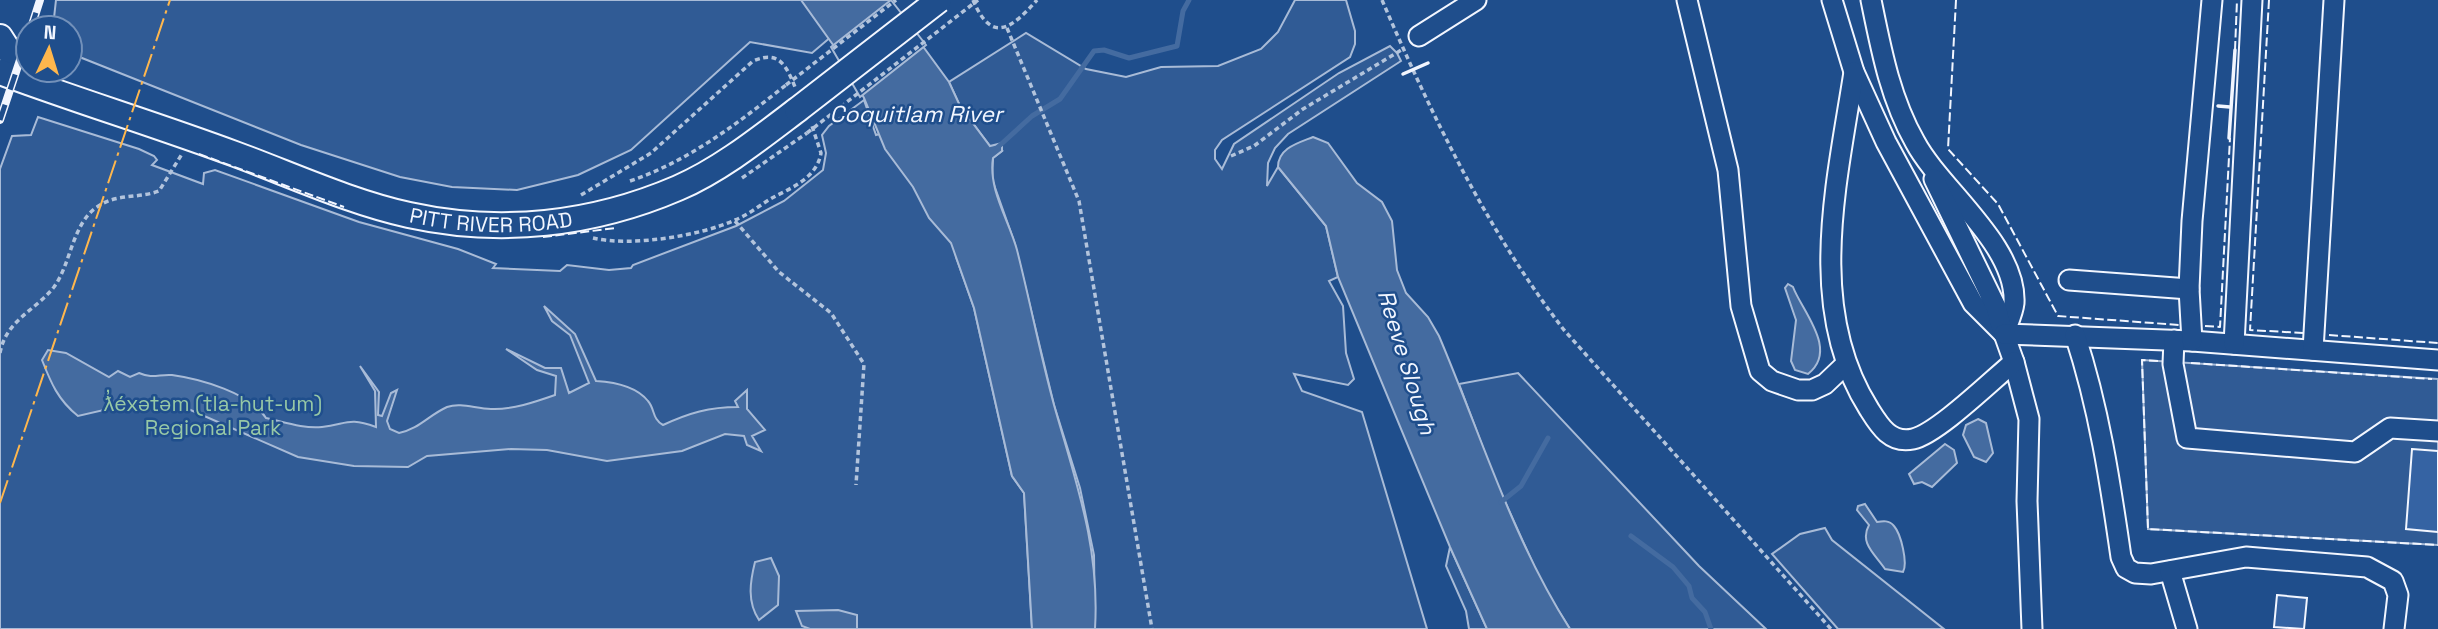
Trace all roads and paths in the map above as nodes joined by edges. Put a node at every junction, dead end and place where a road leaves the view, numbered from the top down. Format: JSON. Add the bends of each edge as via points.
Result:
{"nodes":[{"id":1,"x":896,"y":0,"type":"edge"},
{"id":2,"x":939,"y":0,"type":"edge"},
{"id":3,"x":976,"y":0,"type":"edge"},
{"id":4,"x":1037,"y":0,"type":"edge"},
{"id":5,"x":1382,"y":0,"type":"edge"},
{"id":6,"x":1476,"y":0,"type":"edge"},
{"id":7,"x":1687,"y":0,"type":"edge"},
{"id":8,"x":1832,"y":0,"type":"edge"},
{"id":9,"x":1871,"y":0,"type":"edge"},
{"id":10,"x":2212,"y":0,"type":"edge"},
{"id":11,"x":2252,"y":0,"type":"edge"},
{"id":12,"x":2334,"y":0,"type":"edge"},
{"id":13,"x":1007,"y":28,"type":"junction"},
{"id":14,"x":1419,"y":36,"type":"dead end"},
{"id":15,"x":0,"y":37,"type":"edge"},
{"id":16,"x":1403,"y":49,"type":"junction"},
{"id":17,"x":14,"y":59,"type":"edge"},
{"id":18,"x":1854,"y":72,"type":"junction"},
{"id":19,"x":21,"y":84,"type":"edge"},
{"id":20,"x":35,"y":84,"type":"edge"},
{"id":21,"x":0,"y":89,"type":"edge"},
{"id":22,"x":807,"y":133,"type":"dead end"},
{"id":23,"x":183,"y":152,"type":"dead end"},
{"id":24,"x":1231,"y":156,"type":"dead end"},
{"id":25,"x":625,"y":183,"type":"dead end"},
{"id":26,"x":605,"y":190,"type":"dead end"},
{"id":27,"x":581,"y":195,"type":"dead end"},
{"id":28,"x":735,"y":221,"type":"dead end"},
{"id":29,"x":2069,"y":280,"type":"dead end"},
{"id":30,"x":2189,"y":289,"type":"junction"},
{"id":31,"x":2004,"y":334,"type":"junction"},
{"id":32,"x":2075,"y":335,"type":"junction"},
{"id":33,"x":2183,"y":341,"type":"junction"},
{"id":34,"x":2234,"y":344,"type":"junction"},
{"id":35,"x":2314,"y":350,"type":"junction"},
{"id":36,"x":0,"y":353,"type":"edge"},
{"id":37,"x":2438,"y":360,"type":"edge"},
{"id":38,"x":2014,"y":362,"type":"junction"},
{"id":39,"x":1845,"y":365,"type":"junction"},
{"id":40,"x":2438,"y":430,"type":"edge"},
{"id":41,"x":856,"y":485,"type":"dead end"},
{"id":42,"x":2170,"y":571,"type":"junction"},
{"id":43,"x":1152,"y":629,"type":"edge"},
{"id":44,"x":1831,"y":629,"type":"edge"},
{"id":45,"x":2032,"y":629,"type":"edge"},
{"id":46,"x":2187,"y":629,"type":"edge"},
{"id":47,"x":2395,"y":629,"type":"edge"}],
"edges":[{"from":1,"to":25,"type":"path","bridge":true,"via":[[708,143],[666,168]]},
{"from":2,"to":20,"type":"main road","name":"PITT RIVER ROAD","bridge":true,"via":[[753,143],[680,187],[613,212],[547,225],[449,223],[368,203]]},
{"from":3,"to":13,"type":"path","via":[[979,15],[990,26]]},
{"from":3,"to":22,"type":"path","bridge":true},
{"from":4,"to":13,"type":"path"},
{"from":5,"to":16,"type":"path"},
{"from":6,"to":14,"type":"lane"},
{"from":7,"to":39,"type":"lane","via":[[1728,170],[1741,306],[1760,371],[1772,382],[1812,390]]},
{"from":8,"to":18,"type":"lane"},
{"from":9,"to":31,"type":"lane","via":[[1898,107],[1931,169],[1969,208],[1998,253],[2011,284],[2014,304]]},
{"from":10,"to":30,"type":"lane"},
{"from":11,"to":34,"type":"lane"},
{"from":12,"to":35,"type":"lane"},
{"from":13,"to":43,"type":"path","via":[[1080,201]]},
{"from":15,"to":17,"type":"main road"},
{"from":16,"to":24,"type":"path","via":[[1303,109],[1254,146]]},
{"from":16,"to":44,"type":"path","via":[[1451,148],[1529,285]]},
{"from":18,"to":31,"type":"lane","via":[[1886,142],[1973,303]]},
{"from":18,"to":39,"type":"lane","via":[[1831,242],[1832,299]]},
{"from":19,"to":21,"type":"main road"},
{"from":23,"to":36,"type":"path","via":[[159,191],[112,199],[90,212],[59,279],[6,333]]},
{"from":26,"to":27,"type":"path"},
{"from":28,"to":41,"type":"path","via":[[779,272],[831,313],[864,364]]},
{"from":29,"to":30,"type":"lane"},
{"from":30,"to":33,"type":"lane"},
{"from":31,"to":32,"type":"lane"},
{"from":31,"to":38,"type":"lane"},
{"from":32,"to":33,"type":"lane"},
{"from":32,"to":42,"type":"lane","via":[[2104,439],[2121,557],[2135,573]]},
{"from":33,"to":34,"type":"lane"},
{"from":33,"to":40,"type":"lane","via":[[2173,364],[2187,438],[2355,452],[2390,428]]},
{"from":34,"to":35,"type":"lane"},
{"from":35,"to":37,"type":"lane"},
{"from":38,"to":39,"type":"lane","via":[[1935,428],[1914,439],[1899,440],[1883,430]]},
{"from":38,"to":45,"type":"lane","via":[[2029,419]]},
{"from":42,"to":46,"type":"lane"},
{"from":42,"to":47,"type":"lane","via":[[2246,557],[2367,567],[2393,581],[2398,595]]}]}
